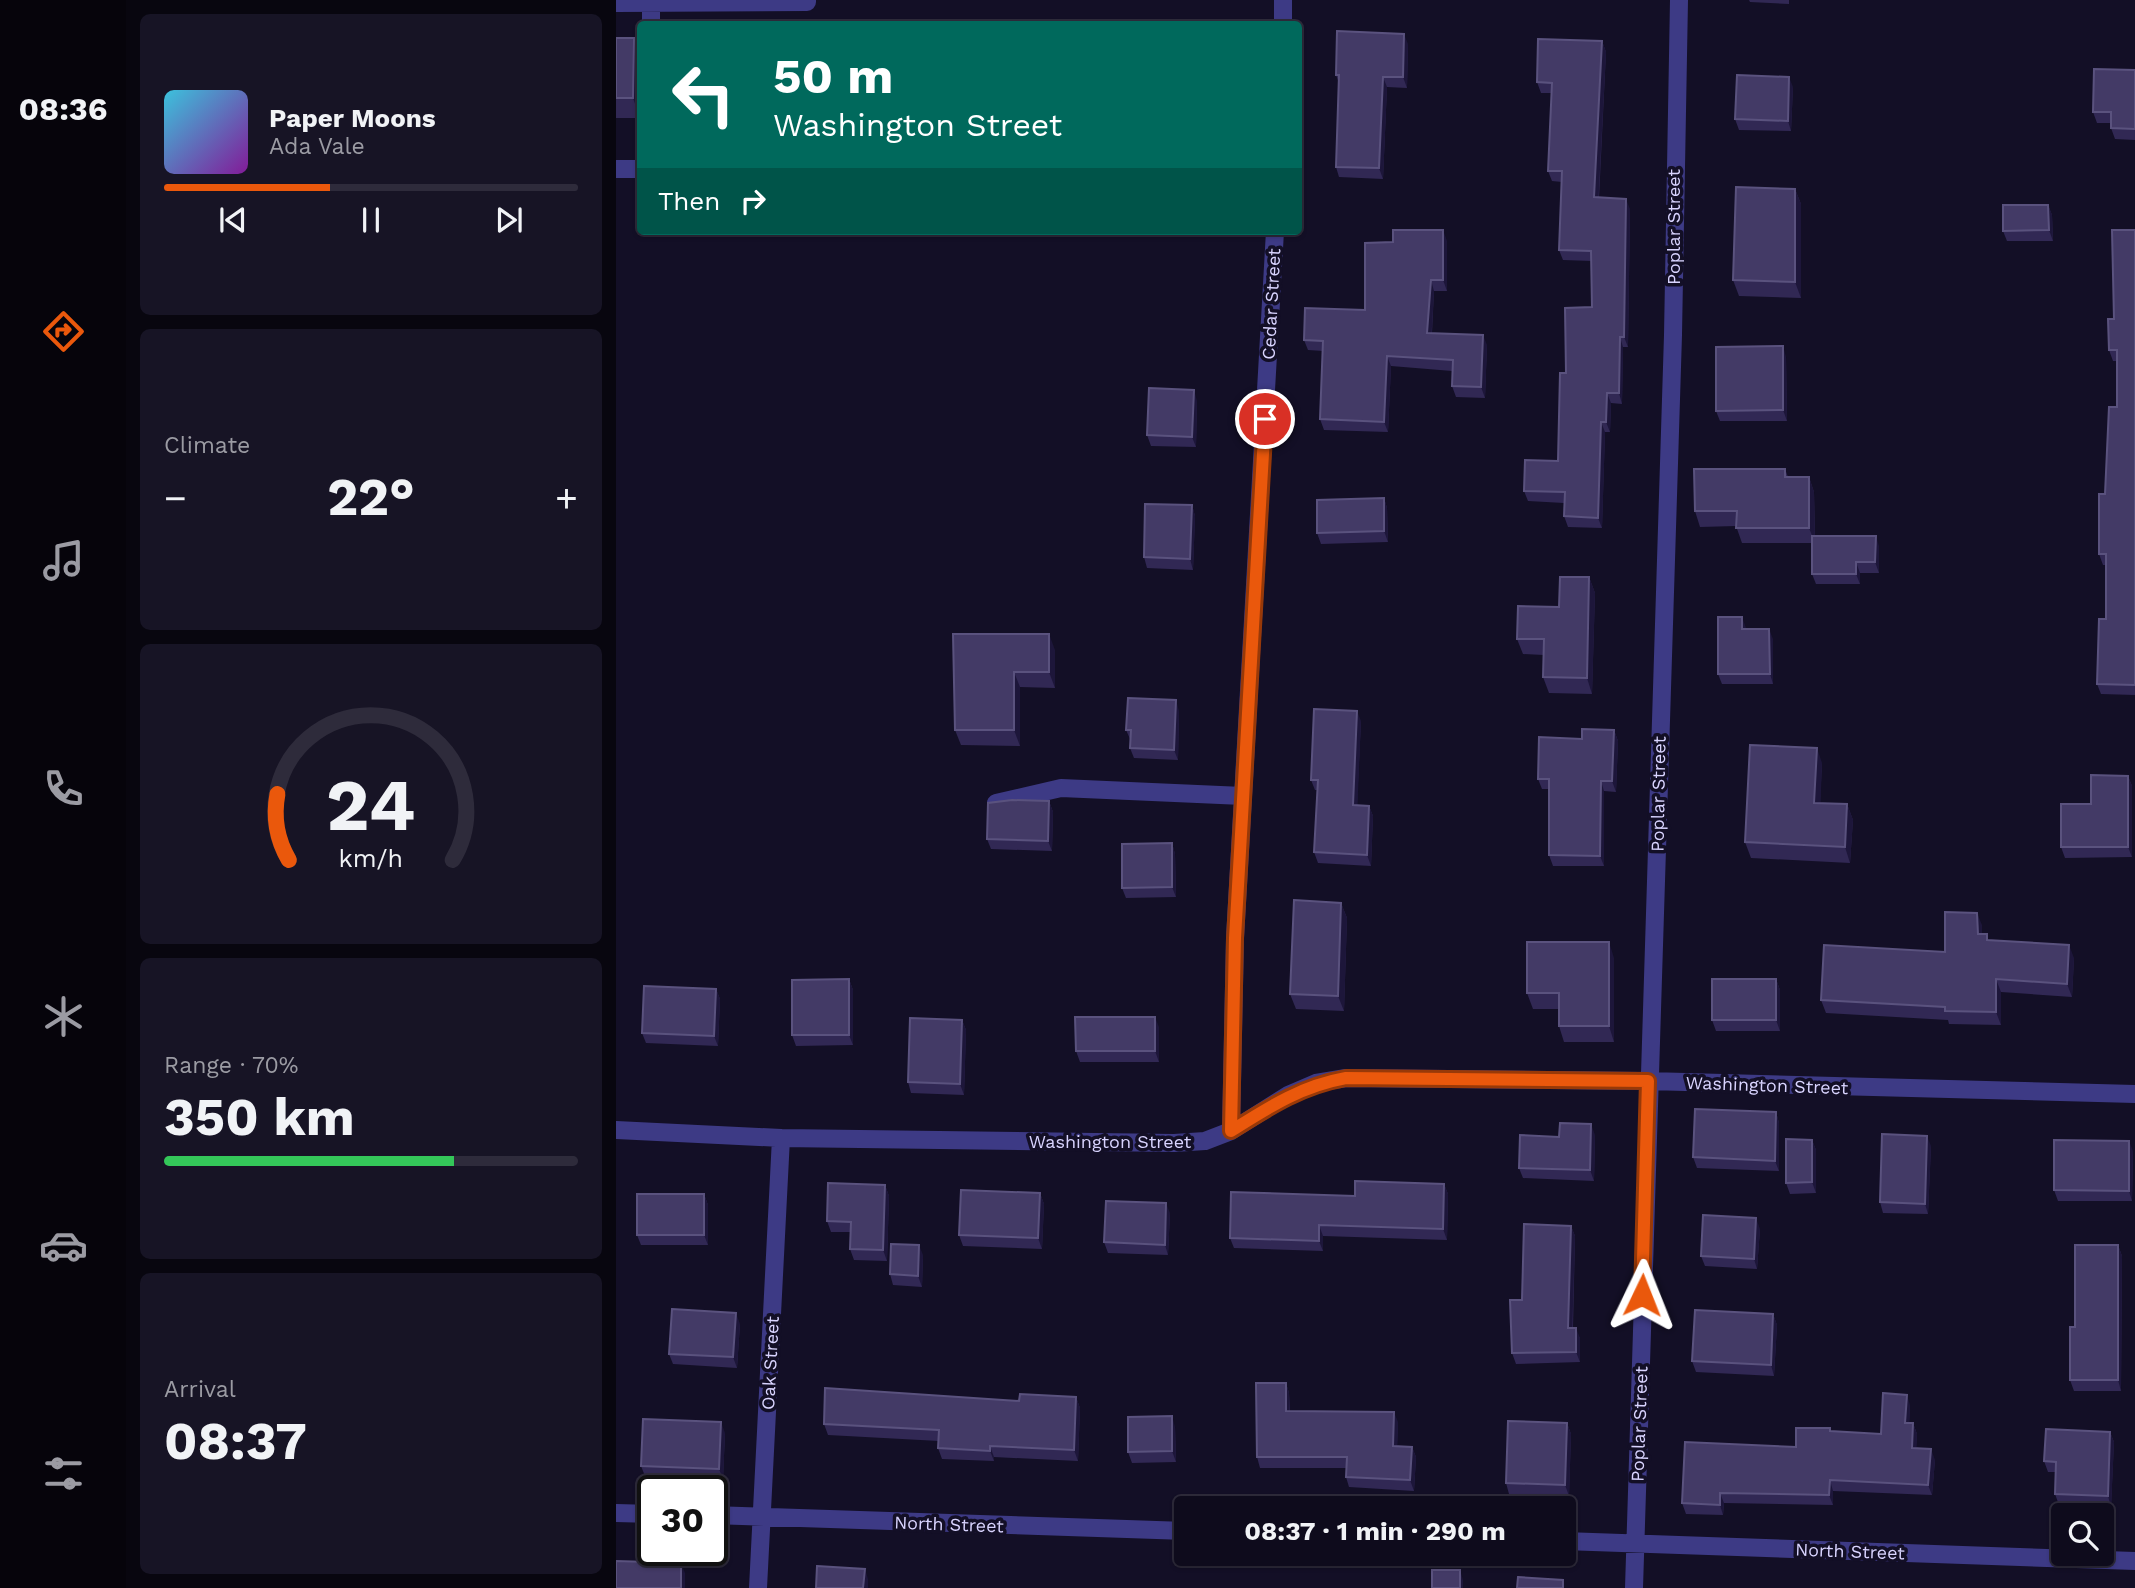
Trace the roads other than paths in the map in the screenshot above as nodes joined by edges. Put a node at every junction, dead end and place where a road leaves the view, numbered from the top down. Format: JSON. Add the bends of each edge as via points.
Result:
{"nodes":[{"id":1,"x":1283,"y":0,"type":"edge"},
{"id":2,"x":1679,"y":0,"type":"edge"},
{"id":3,"x":807,"y":1,"type":"edge"},
{"id":4,"x":616,"y":3,"type":"edge"},
{"id":5,"x":651,"y":3,"type":"junction"},
{"id":6,"x":651,"y":21,"type":"edge"},
{"id":7,"x":1283,"y":21,"type":"edge"},
{"id":8,"x":616,"y":169,"type":"edge"},
{"id":9,"x":637,"y":169,"type":"edge"},
{"id":10,"x":1275,"y":235,"type":"edge"},
{"id":11,"x":1243,"y":796,"type":"junction"},
{"id":12,"x":996,"y":803,"type":"edge"},
{"id":13,"x":1648,"y":1081,"type":"junction"},
{"id":14,"x":2135,"y":1094,"type":"edge"},
{"id":15,"x":616,"y":1130,"type":"edge"},
{"id":16,"x":1231,"y":1131,"type":"junction"},
{"id":17,"x":781,"y":1138,"type":"junction"},
{"id":18,"x":616,"y":1513,"type":"edge"},
{"id":19,"x":637,"y":1514,"type":"edge"},
{"id":20,"x":728,"y":1516,"type":"edge"},
{"id":21,"x":762,"y":1517,"type":"junction"},
{"id":22,"x":1174,"y":1531,"type":"edge"},
{"id":23,"x":1576,"y":1542,"type":"edge"},
{"id":24,"x":1635,"y":1544,"type":"junction"},
{"id":25,"x":2135,"y":1562,"type":"edge"},
{"id":26,"x":758,"y":1588,"type":"edge"},
{"id":27,"x":1634,"y":1588,"type":"edge"}],
"edges":[{"from":1,"to":7,"type":"street"},
{"from":2,"to":13,"type":"street","name":"Poplar Street","via":[[1673,335]]},
{"from":3,"to":5,"type":"street"},
{"from":4,"to":5,"type":"street"},
{"from":5,"to":6,"type":"street"},
{"from":8,"to":9,"type":"street"},
{"from":10,"to":11,"type":"street","name":"Cedar Street"},
{"from":11,"to":12,"type":"street","via":[[1061,788]]},
{"from":11,"to":16,"type":"street","name":"Cedar Street"},
{"from":13,"to":14,"type":"street","name":"Washington Street"},
{"from":13,"to":16,"type":"street","name":"Washington Street","via":[[1346,1078],[1316,1083],[1288,1095]]},
{"from":13,"to":24,"type":"street","name":"Poplar Street"},
{"from":15,"to":17,"type":"street","name":"Washington Street"},
{"from":16,"to":17,"type":"street","name":"Washington Street","via":[[1205,1141],[1174,1143]]},
{"from":17,"to":21,"type":"street","name":"Oak Street"},
{"from":18,"to":19,"type":"street"},
{"from":20,"to":21,"type":"street","name":"North Street"},
{"from":21,"to":22,"type":"street","name":"North Street"},
{"from":21,"to":26,"type":"street","name":"Oak Street"},
{"from":23,"to":24,"type":"street","name":"North Street"},
{"from":24,"to":25,"type":"street","name":"North Street"},
{"from":24,"to":27,"type":"street","name":"Poplar Street"}]}
